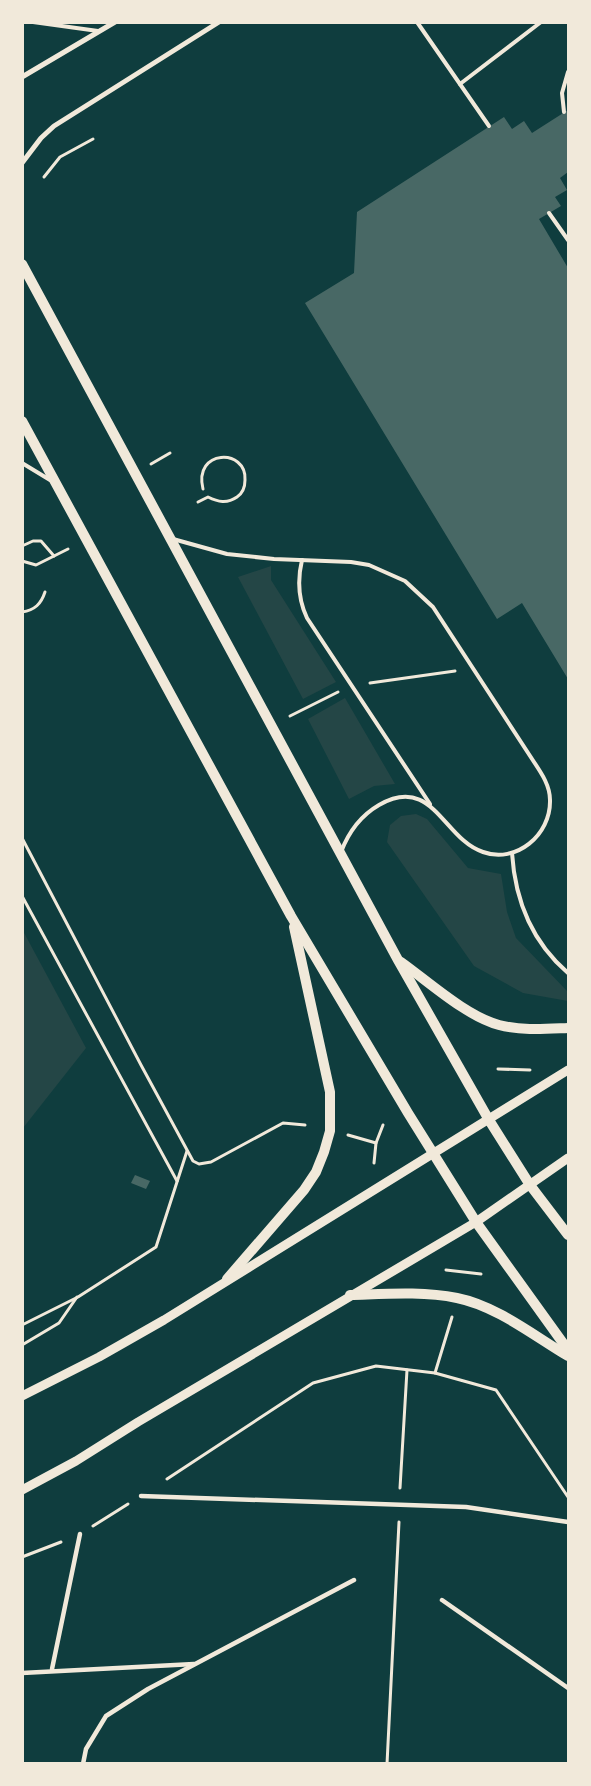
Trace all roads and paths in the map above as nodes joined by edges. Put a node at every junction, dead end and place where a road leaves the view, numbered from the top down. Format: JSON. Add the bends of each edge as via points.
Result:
{"nodes":[{"id":1,"x":33,"y":22,"type":"edge"},
{"id":2,"x":115,"y":22,"type":"edge"},
{"id":3,"x":219,"y":22,"type":"edge"},
{"id":4,"x":417,"y":22,"type":"edge"},
{"id":5,"x":541,"y":22,"type":"edge"},
{"id":6,"x":101,"y":31,"type":"junction"},
{"id":7,"x":568,"y":72,"type":"edge"},
{"id":8,"x":22,"y":77,"type":"edge"},
{"id":9,"x":460,"y":84,"type":"junction"},
{"id":10,"x":564,"y":112,"type":"dead end"},
{"id":11,"x":489,"y":126,"type":"dead end"},
{"id":12,"x":93,"y":139,"type":"dead end"},
{"id":13,"x":22,"y":163,"type":"edge"},
{"id":14,"x":44,"y":177,"type":"dead end"},
{"id":15,"x":549,"y":213,"type":"dead end"},
{"id":16,"x":568,"y":240,"type":"edge"},
{"id":17,"x":22,"y":264,"type":"edge"},
{"id":18,"x":22,"y":421,"type":"edge"},
{"id":19,"x":22,"y":463,"type":"edge"},
{"id":20,"x":56,"y":483,"type":"junction"},
{"id":21,"x":203,"y":490,"type":"dead end"},
{"id":22,"x":198,"y":502,"type":"dead end"},
{"id":23,"x":170,"y":538,"type":"junction"},
{"id":24,"x":86,"y":540,"type":"junction"},
{"id":25,"x":22,"y":546,"type":"edge"},
{"id":26,"x":54,"y":556,"type":"junction"},
{"id":27,"x":302,"y":560,"type":"junction"},
{"id":28,"x":22,"y":562,"type":"edge"},
{"id":29,"x":45,"y":592,"type":"dead end"},
{"id":30,"x":22,"y":612,"type":"edge"},
{"id":31,"x":430,"y":805,"type":"junction"},
{"id":32,"x":22,"y":838,"type":"edge"},
{"id":33,"x":512,"y":853,"type":"junction"},
{"id":34,"x":341,"y":854,"type":"junction"},
{"id":35,"x":22,"y":896,"type":"edge"},
{"id":36,"x":291,"y":916,"type":"junction"},
{"id":37,"x":398,"y":960,"type":"junction"},
{"id":38,"x":568,"y":973,"type":"edge"},
{"id":39,"x":568,"y":1028,"type":"edge"},
{"id":40,"x":498,"y":1069,"type":"dead end"},
{"id":41,"x":530,"y":1070,"type":"dead end"},
{"id":42,"x":568,"y":1070,"type":"edge"},
{"id":43,"x":489,"y":1120,"type":"junction"},
{"id":44,"x":305,"y":1125,"type":"dead end"},
{"id":45,"x":383,"y":1125,"type":"dead end"},
{"id":46,"x":348,"y":1135,"type":"dead end"},
{"id":47,"x":376,"y":1143,"type":"junction"},
{"id":48,"x":187,"y":1151,"type":"junction"},
{"id":49,"x":434,"y":1154,"type":"junction"},
{"id":50,"x":568,"y":1158,"type":"edge"},
{"id":51,"x":374,"y":1163,"type":"dead end"},
{"id":52,"x":177,"y":1181,"type":"junction"},
{"id":53,"x":530,"y":1185,"type":"junction"},
{"id":54,"x":476,"y":1222,"type":"junction"},
{"id":55,"x":568,"y":1235,"type":"edge"},
{"id":56,"x":446,"y":1270,"type":"dead end"},
{"id":57,"x":481,"y":1274,"type":"dead end"},
{"id":58,"x":227,"y":1279,"type":"junction"},
{"id":59,"x":350,"y":1295,"type":"junction"},
{"id":60,"x":78,"y":1297,"type":"junction"},
{"id":61,"x":458,"y":1298,"type":"junction"},
{"id":62,"x":22,"y":1325,"type":"edge"},
{"id":63,"x":22,"y":1344,"type":"edge"},
{"id":64,"x":568,"y":1350,"type":"edge"},
{"id":65,"x":568,"y":1356,"type":"edge"},
{"id":66,"x":407,"y":1370,"type":"junction"},
{"id":67,"x":435,"y":1374,"type":"junction"},
{"id":68,"x":22,"y":1396,"type":"edge"},
{"id":69,"x":22,"y":1490,"type":"edge"},
{"id":70,"x":141,"y":1496,"type":"junction"},
{"id":71,"x":568,"y":1497,"type":"edge"},
{"id":72,"x":400,"y":1504,"type":"junction"},
{"id":73,"x":568,"y":1522,"type":"edge"},
{"id":74,"x":80,"y":1534,"type":"junction"},
{"id":75,"x":22,"y":1557,"type":"edge"},
{"id":76,"x":354,"y":1580,"type":"dead end"},
{"id":77,"x":442,"y":1600,"type":"dead end"},
{"id":78,"x":195,"y":1664,"type":"junction"},
{"id":79,"x":52,"y":1669,"type":"junction"},
{"id":80,"x":22,"y":1672,"type":"edge"},
{"id":81,"x":568,"y":1688,"type":"edge"},
{"id":82,"x":83,"y":1764,"type":"edge"},
{"id":83,"x":387,"y":1764,"type":"edge"}],
"edges":[{"from":1,"to":6,"type":"lane"},
{"from":2,"to":6,"type":"street"},
{"from":3,"to":13,"type":"street","via":[[54,126]]},
{"from":4,"to":9,"type":"lane"},
{"from":5,"to":9,"type":"lane"},
{"from":6,"to":8,"type":"street"},
{"from":7,"to":10,"type":"lane","via":[[562,94]]},
{"from":9,"to":11,"type":"lane"},
{"from":12,"to":14,"type":"path","via":[[60,157]]},
{"from":15,"to":16,"type":"lane"},
{"from":17,"to":23,"type":"main road"},
{"from":18,"to":20,"type":"main road"},
{"from":19,"to":20,"type":"lane"},
{"from":20,"to":24,"type":"main road"},
{"from":21,"to":22,"type":"path","via":[[202,474],[211,460],[233,458],[241,466],[245,487],[239,496],[229,502],[218,502],[208,497]]},
{"from":23,"to":27,"type":"lane","via":[[227,554]]},
{"from":23,"to":34,"type":"main road"},
{"from":24,"to":26,"type":"path"},
{"from":24,"to":36,"type":"main road"},
{"from":25,"to":26,"type":"path","via":[[41,542]]},
{"from":26,"to":28,"type":"path","via":[[36,565]]},
{"from":27,"to":31,"type":"lane","via":[[299,596],[307,618]]},
{"from":27,"to":33,"type":"lane","via":[[369,565],[405,581],[433,607],[548,786],[549,814],[544,827],[536,839]]},
{"from":29,"to":30,"type":"path","via":[[34,609]]},
{"from":31,"to":33,"type":"lane","via":[[471,847],[497,855]]},
{"from":31,"to":34,"type":"lane","via":[[408,798],[396,798],[381,804],[356,824],[346,838]]},
{"from":32,"to":48,"type":"path"},
{"from":33,"to":38,"type":"lane","via":[[519,901],[528,923],[541,944]]},
{"from":34,"to":37,"type":"main road"},
{"from":35,"to":52,"type":"path"},
{"from":36,"to":49,"type":"main road"},
{"from":36,"to":58,"type":"main road","via":[[330,1092],[330,1131],[316,1172],[304,1190]]},
{"from":37,"to":39,"type":"main road","via":[[469,1010],[497,1024],[530,1030]]},
{"from":37,"to":43,"type":"main road"},
{"from":40,"to":41,"type":"path"},
{"from":42,"to":43,"type":"street"},
{"from":43,"to":49,"type":"street"},
{"from":43,"to":53,"type":"main road"},
{"from":44,"to":48,"type":"path","via":[[283,1123],[205,1164],[193,1161]]},
{"from":45,"to":47,"type":"path"},
{"from":46,"to":47,"type":"path"},
{"from":47,"to":51,"type":"path"},
{"from":48,"to":52,"type":"path"},
{"from":49,"to":54,"type":"main road"},
{"from":49,"to":58,"type":"street"},
{"from":50,"to":53,"type":"street"},
{"from":52,"to":60,"type":"path","via":[[156,1247]]},
{"from":53,"to":54,"type":"street"},
{"from":53,"to":55,"type":"main road"},
{"from":54,"to":59,"type":"street"},
{"from":54,"to":64,"type":"main road"},
{"from":56,"to":57,"type":"path"},
{"from":58,"to":68,"type":"street","via":[[99,1358]]},
{"from":59,"to":61,"type":"main road","via":[[407,1294]]},
{"from":59,"to":69,"type":"street","via":[[76,1461]]},
{"from":60,"to":62,"type":"path"},
{"from":60,"to":63,"type":"path","via":[[59,1323]]},
{"from":61,"to":65,"type":"main road","via":[[493,1312]]},
{"from":61,"to":67,"type":"path"},
{"from":66,"to":67,"type":"path"},
{"from":66,"to":70,"type":"path","via":[[376,1366],[313,1383]]},
{"from":66,"to":72,"type":"path"},
{"from":67,"to":71,"type":"path","via":[[496,1390]]},
{"from":70,"to":72,"type":"street"},
{"from":70,"to":74,"type":"path"},
{"from":72,"to":73,"type":"street","via":[[466,1507]]},
{"from":72,"to":83,"type":"path"},
{"from":74,"to":75,"type":"path"},
{"from":74,"to":79,"type":"street"},
{"from":76,"to":78,"type":"street"},
{"from":77,"to":81,"type":"street"},
{"from":78,"to":79,"type":"street"},
{"from":78,"to":82,"type":"street","via":[[148,1688],[106,1716],[86,1749]]},
{"from":79,"to":80,"type":"street"}]}
